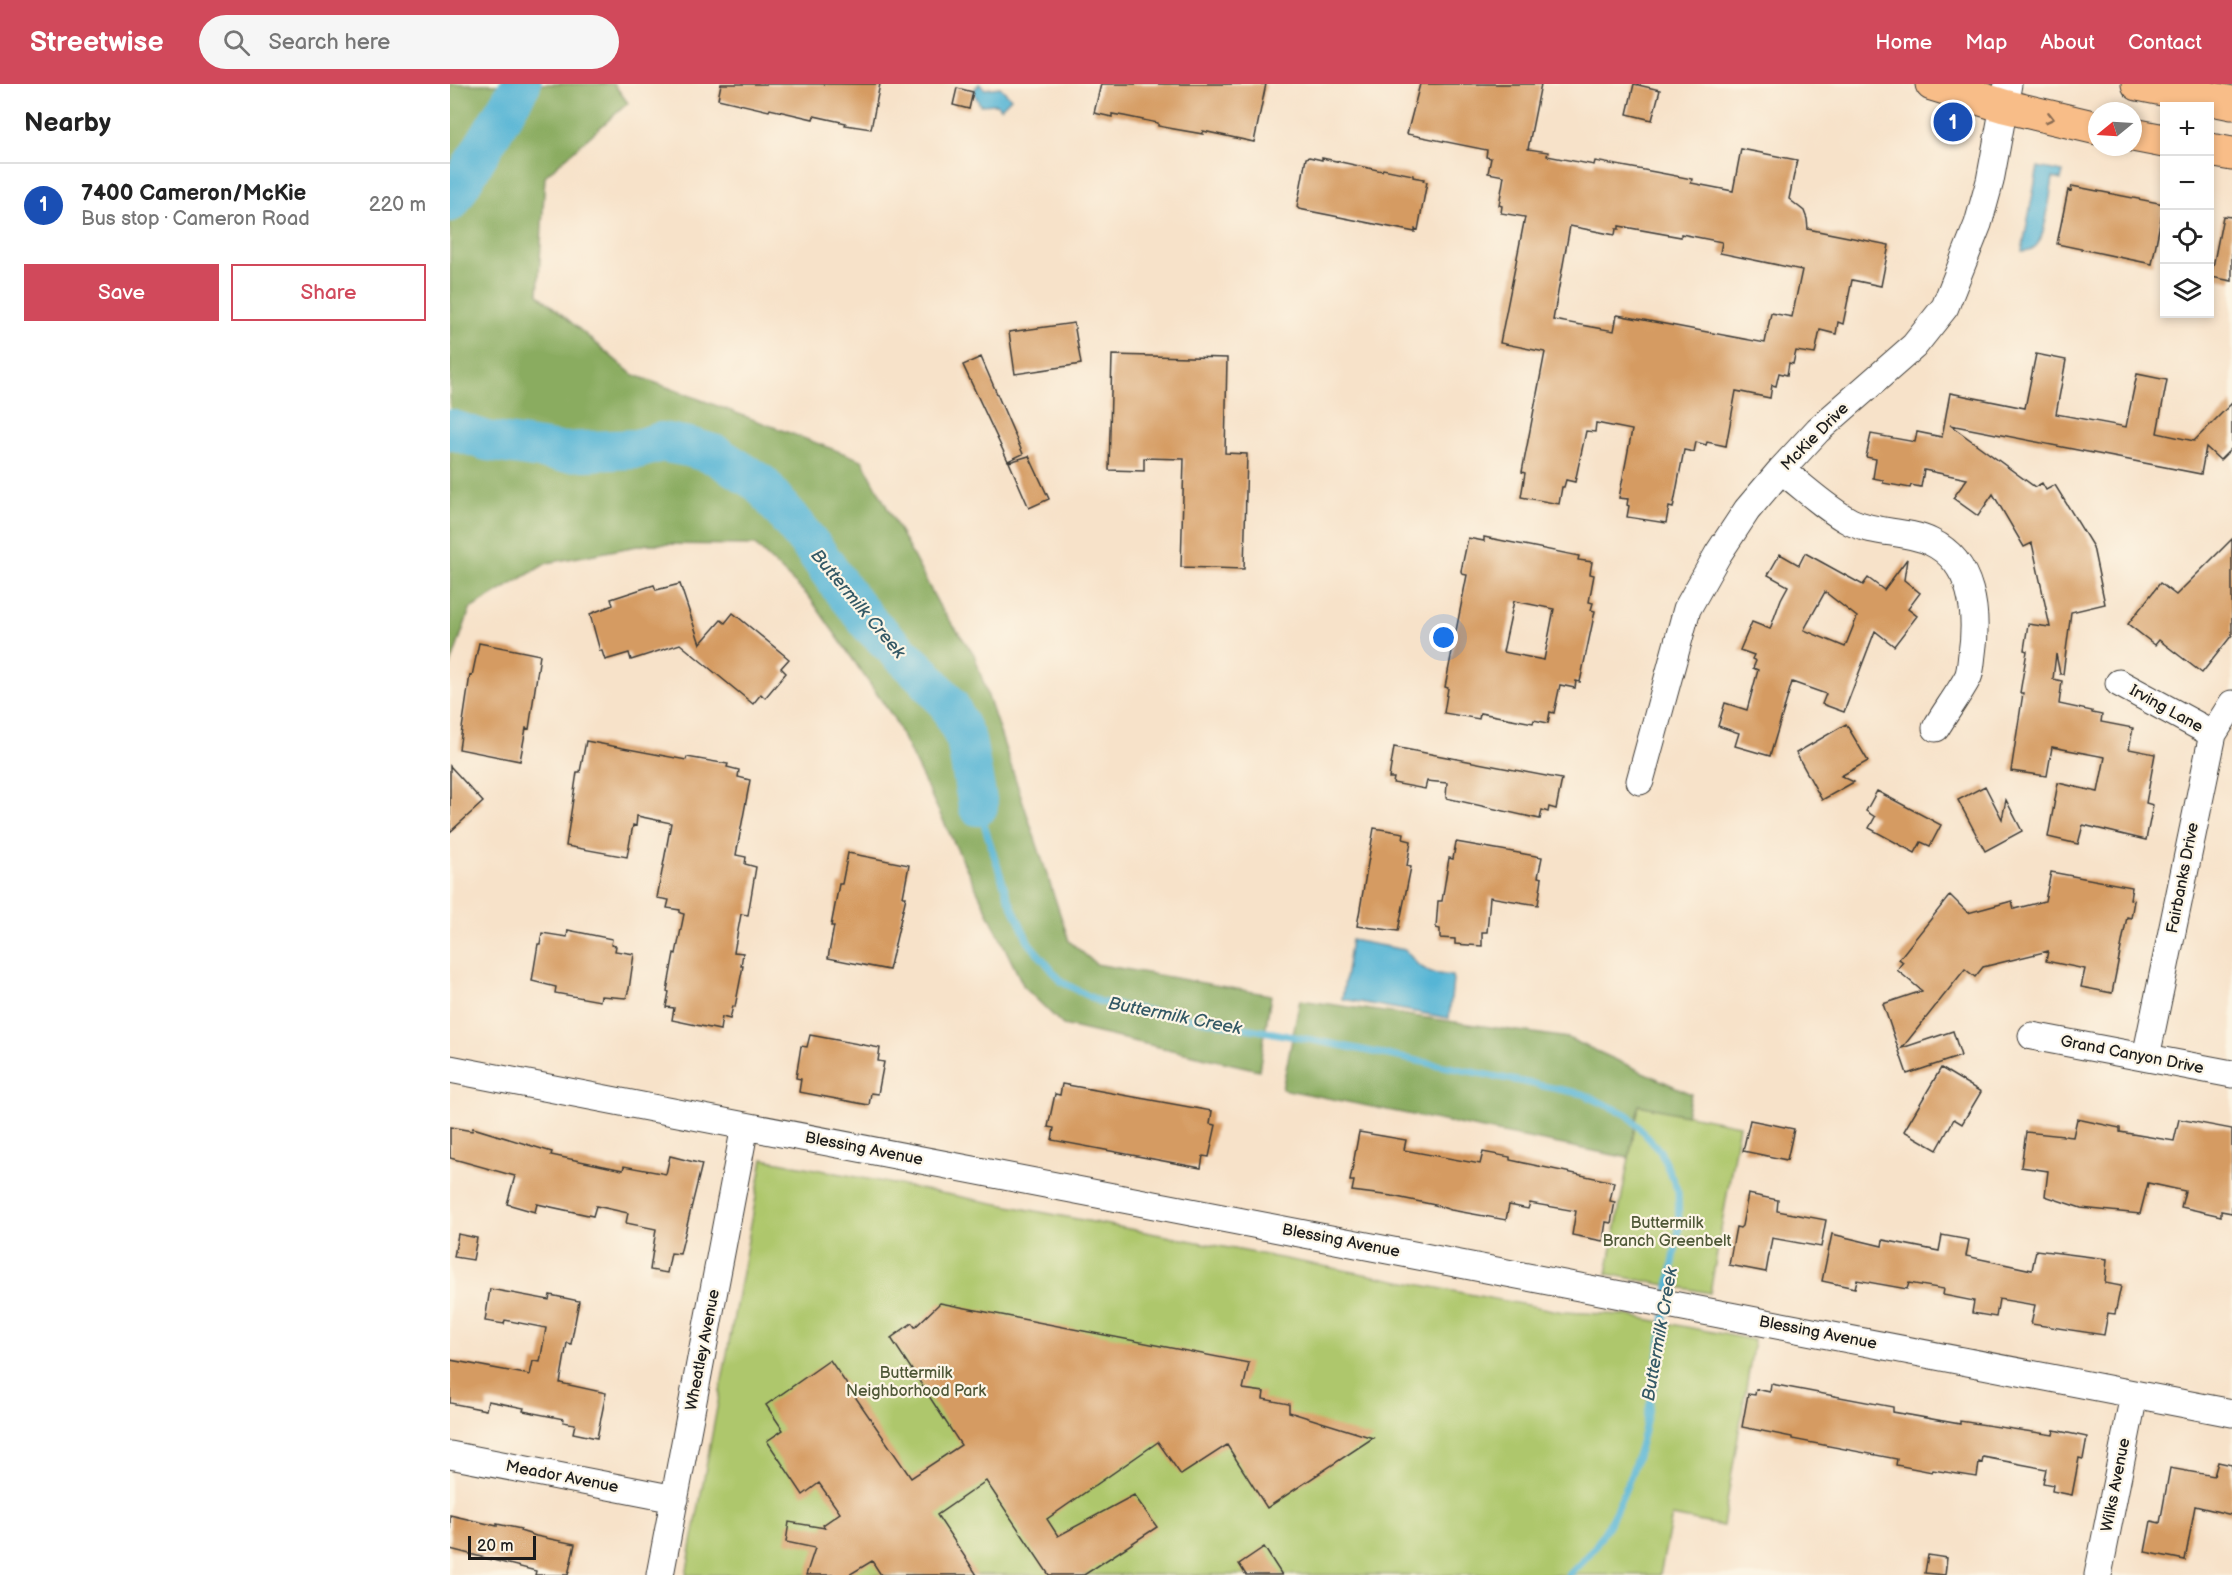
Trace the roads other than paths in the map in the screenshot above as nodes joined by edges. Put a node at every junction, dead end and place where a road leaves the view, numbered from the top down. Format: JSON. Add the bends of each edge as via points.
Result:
{"nodes":[{"id":1,"x":1932,"y":84,"type":"edge"},
{"id":2,"x":2138,"y":84,"type":"edge"},
{"id":3,"x":2006,"y":95,"type":"edge"},
{"id":4,"x":2232,"y":103,"type":"edge"},
{"id":5,"x":2088,"y":125,"type":"edge"},
{"id":6,"x":2142,"y":137,"type":"edge"},
{"id":7,"x":2160,"y":140,"type":"edge"},
{"id":8,"x":2214,"y":151,"type":"edge"},
{"id":9,"x":2232,"y":154,"type":"edge"},
{"id":10,"x":1781,"y":470,"type":"junction"},
{"id":11,"x":2119,"y":683,"type":"dead end"},
{"id":12,"x":2232,"y":704,"type":"edge"},
{"id":13,"x":1936,"y":728,"type":"dead end"},
{"id":14,"x":2213,"y":734,"type":"junction"},
{"id":15,"x":1640,"y":781,"type":"dead end"},
{"id":16,"x":2032,"y":1036,"type":"dead end"},
{"id":17,"x":2146,"y":1056,"type":"junction"},
{"id":18,"x":450,"y":1069,"type":"edge"},
{"id":19,"x":2232,"y":1074,"type":"edge"},
{"id":20,"x":745,"y":1126,"type":"junction"},
{"id":21,"x":2134,"y":1395,"type":"junction"},
{"id":22,"x":2232,"y":1413,"type":"edge"},
{"id":23,"x":450,"y":1455,"type":"edge"},
{"id":24,"x":675,"y":1499,"type":"junction"},
{"id":25,"x":660,"y":1575,"type":"edge"},
{"id":26,"x":2098,"y":1575,"type":"edge"}],
"edges":[{"from":1,"to":3,"type":"main road"},
{"from":2,"to":4,"type":"main road"},
{"from":3,"to":5,"type":"main road","one_way":true},
{"from":3,"to":10,"type":"street","name":"McKie Drive","via":[[1978,224],[1945,307],[1914,346],[1818,430]]},
{"from":6,"to":7,"type":"main road"},
{"from":8,"to":9,"type":"main road"},
{"from":10,"to":13,"type":"street","via":[[1840,516],[1867,528],[1930,541],[1958,563],[1970,591],[1975,635],[1969,675]]},
{"from":10,"to":15,"type":"street","name":"McKie Drive","via":[[1747,510],[1687,609]]},
{"from":11,"to":14,"type":"street","name":"Irving Lane"},
{"from":12,"to":14,"type":"street","name":"Fairbanks Drive"},
{"from":14,"to":17,"type":"street","name":"Fairbanks Drive"},
{"from":16,"to":17,"type":"street","name":"Grand Canyon Drive"},
{"from":17,"to":19,"type":"street","name":"Grand Canyon Drive"},
{"from":18,"to":20,"type":"street","name":"Blessing Avenue"},
{"from":20,"to":21,"type":"street","name":"Blessing Avenue"},
{"from":20,"to":24,"type":"street","name":"Wheatley Avenue"},
{"from":21,"to":22,"type":"street","name":"Blessing Avenue"},
{"from":21,"to":26,"type":"street","name":"Wilks Avenue"},
{"from":23,"to":24,"type":"street","name":"Meador Avenue"},
{"from":24,"to":25,"type":"street","name":"Wheatley Avenue"}]}
